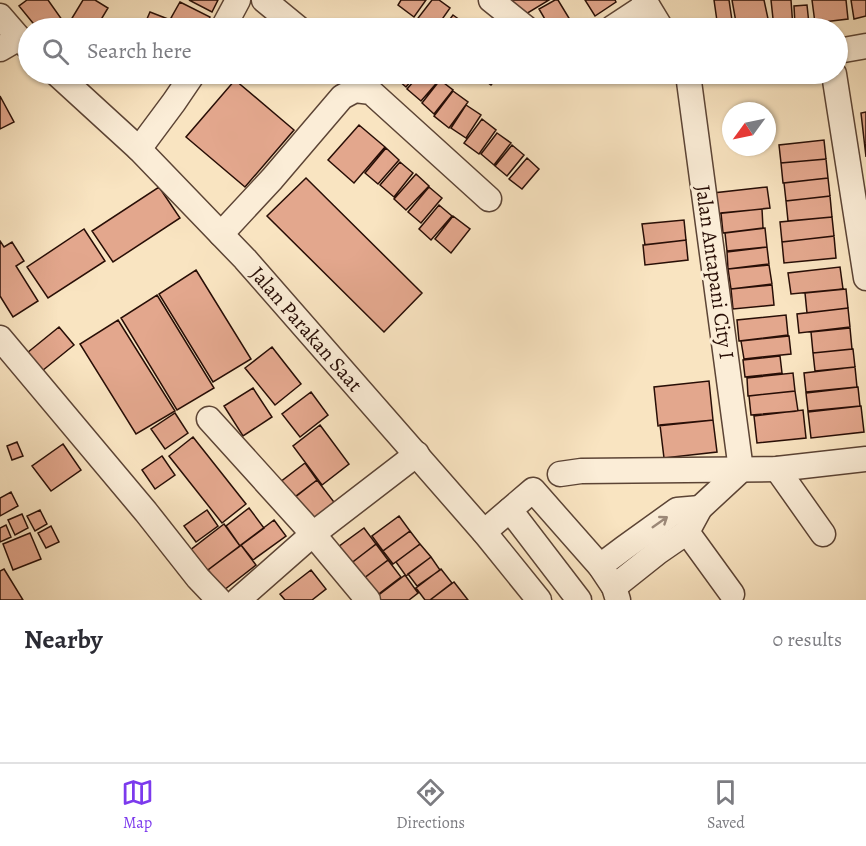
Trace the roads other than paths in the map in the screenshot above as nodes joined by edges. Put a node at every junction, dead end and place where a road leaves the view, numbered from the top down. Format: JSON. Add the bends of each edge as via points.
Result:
{"nodes":[{"id":1,"x":238,"y":0,"type":"edge"},
{"id":2,"x":264,"y":0,"type":"edge"},
{"id":3,"x":491,"y":0,"type":"edge"},
{"id":4,"x":646,"y":2,"type":"edge"},
{"id":5,"x":0,"y":16,"type":"edge"},
{"id":6,"x":228,"y":18,"type":"edge"},
{"id":7,"x":286,"y":18,"type":"edge"},
{"id":8,"x":514,"y":18,"type":"edge"},
{"id":9,"x":625,"y":18,"type":"edge"},
{"id":10,"x":655,"y":18,"type":"edge"},
{"id":11,"x":16,"y":45,"type":"edge"},
{"id":12,"x":866,"y":45,"type":"edge"},
{"id":13,"x":848,"y":49,"type":"edge"},
{"id":14,"x":68,"y":84,"type":"edge"},
{"id":15,"x":186,"y":84,"type":"edge"},
{"id":16,"x":689,"y":84,"type":"edge"},
{"id":17,"x":836,"y":84,"type":"edge"},
{"id":18,"x":139,"y":149,"type":"junction"},
{"id":19,"x":859,"y":187,"type":"edge"},
{"id":20,"x":489,"y":199,"type":"dead end"},
{"id":21,"x":221,"y":234,"type":"junction"},
{"id":22,"x":866,"y":278,"type":"edge"},
{"id":23,"x":0,"y":338,"type":"edge"},
{"id":24,"x":209,"y":419,"type":"dead end"},
{"id":25,"x":417,"y":454,"type":"junction"},
{"id":26,"x":866,"y":459,"type":"edge"},
{"id":27,"x":777,"y":469,"type":"junction"},
{"id":28,"x":741,"y":470,"type":"junction"},
{"id":29,"x":560,"y":474,"type":"dead end"},
{"id":30,"x":700,"y":508,"type":"junction"},
{"id":31,"x":510,"y":510,"type":"junction"},
{"id":32,"x":484,"y":532,"type":"junction"},
{"id":33,"x":687,"y":532,"type":"junction"},
{"id":34,"x":313,"y":534,"type":"junction"},
{"id":35,"x":823,"y":534,"type":"dead end"},
{"id":36,"x":600,"y":567,"type":"junction"},
{"id":37,"x":616,"y":593,"type":"edge"},
{"id":38,"x":732,"y":594,"type":"dead end"},
{"id":39,"x":219,"y":600,"type":"edge"},
{"id":40,"x":238,"y":600,"type":"edge"},
{"id":41,"x":368,"y":600,"type":"edge"},
{"id":42,"x":539,"y":600,"type":"edge"},
{"id":43,"x":579,"y":600,"type":"edge"}],
"edges":[{"from":1,"to":6,"type":"street"},
{"from":2,"to":7,"type":"street"},
{"from":3,"to":8,"type":"street"},
{"from":4,"to":9,"type":"street"},
{"from":4,"to":10,"type":"street"},
{"from":5,"to":11,"type":"street"},
{"from":12,"to":13,"type":"street"},
{"from":14,"to":18,"type":"street","name":"Jalan Parakan Saat"},
{"from":15,"to":18,"type":"street"},
{"from":16,"to":28,"type":"street","name":"Jalan Antapani City I"},
{"from":17,"to":19,"type":"street"},
{"from":18,"to":21,"type":"street","name":"Jalan Parakan Saat"},
{"from":19,"to":22,"type":"street"},
{"from":20,"to":21,"type":"street","via":[[370,92],[355,90],[342,98]]},
{"from":21,"to":25,"type":"street","name":"Jalan Parakan Saat"},
{"from":23,"to":39,"type":"street"},
{"from":24,"to":34,"type":"street"},
{"from":25,"to":32,"type":"street","name":"Jalan Parakan Saat"},
{"from":25,"to":34,"type":"street"},
{"from":26,"to":27,"type":"street"},
{"from":27,"to":28,"type":"street"},
{"from":27,"to":35,"type":"street"},
{"from":28,"to":29,"type":"street"},
{"from":28,"to":30,"type":"street"},
{"from":30,"to":33,"type":"street"},
{"from":36,"to":30,"type":"street","one_way":true,"via":[[677,510]]},
{"from":31,"to":32,"type":"street"},
{"from":31,"to":36,"type":"street","via":[[533,490]]},
{"from":31,"to":43,"type":"street"},
{"from":32,"to":42,"type":"street","name":"Jalan Parakan Saat"},
{"from":33,"to":37,"type":"street","via":[[658,552]]},
{"from":33,"to":38,"type":"street"},
{"from":34,"to":40,"type":"street"},
{"from":34,"to":41,"type":"street"},
{"from":36,"to":37,"type":"street"}]}
